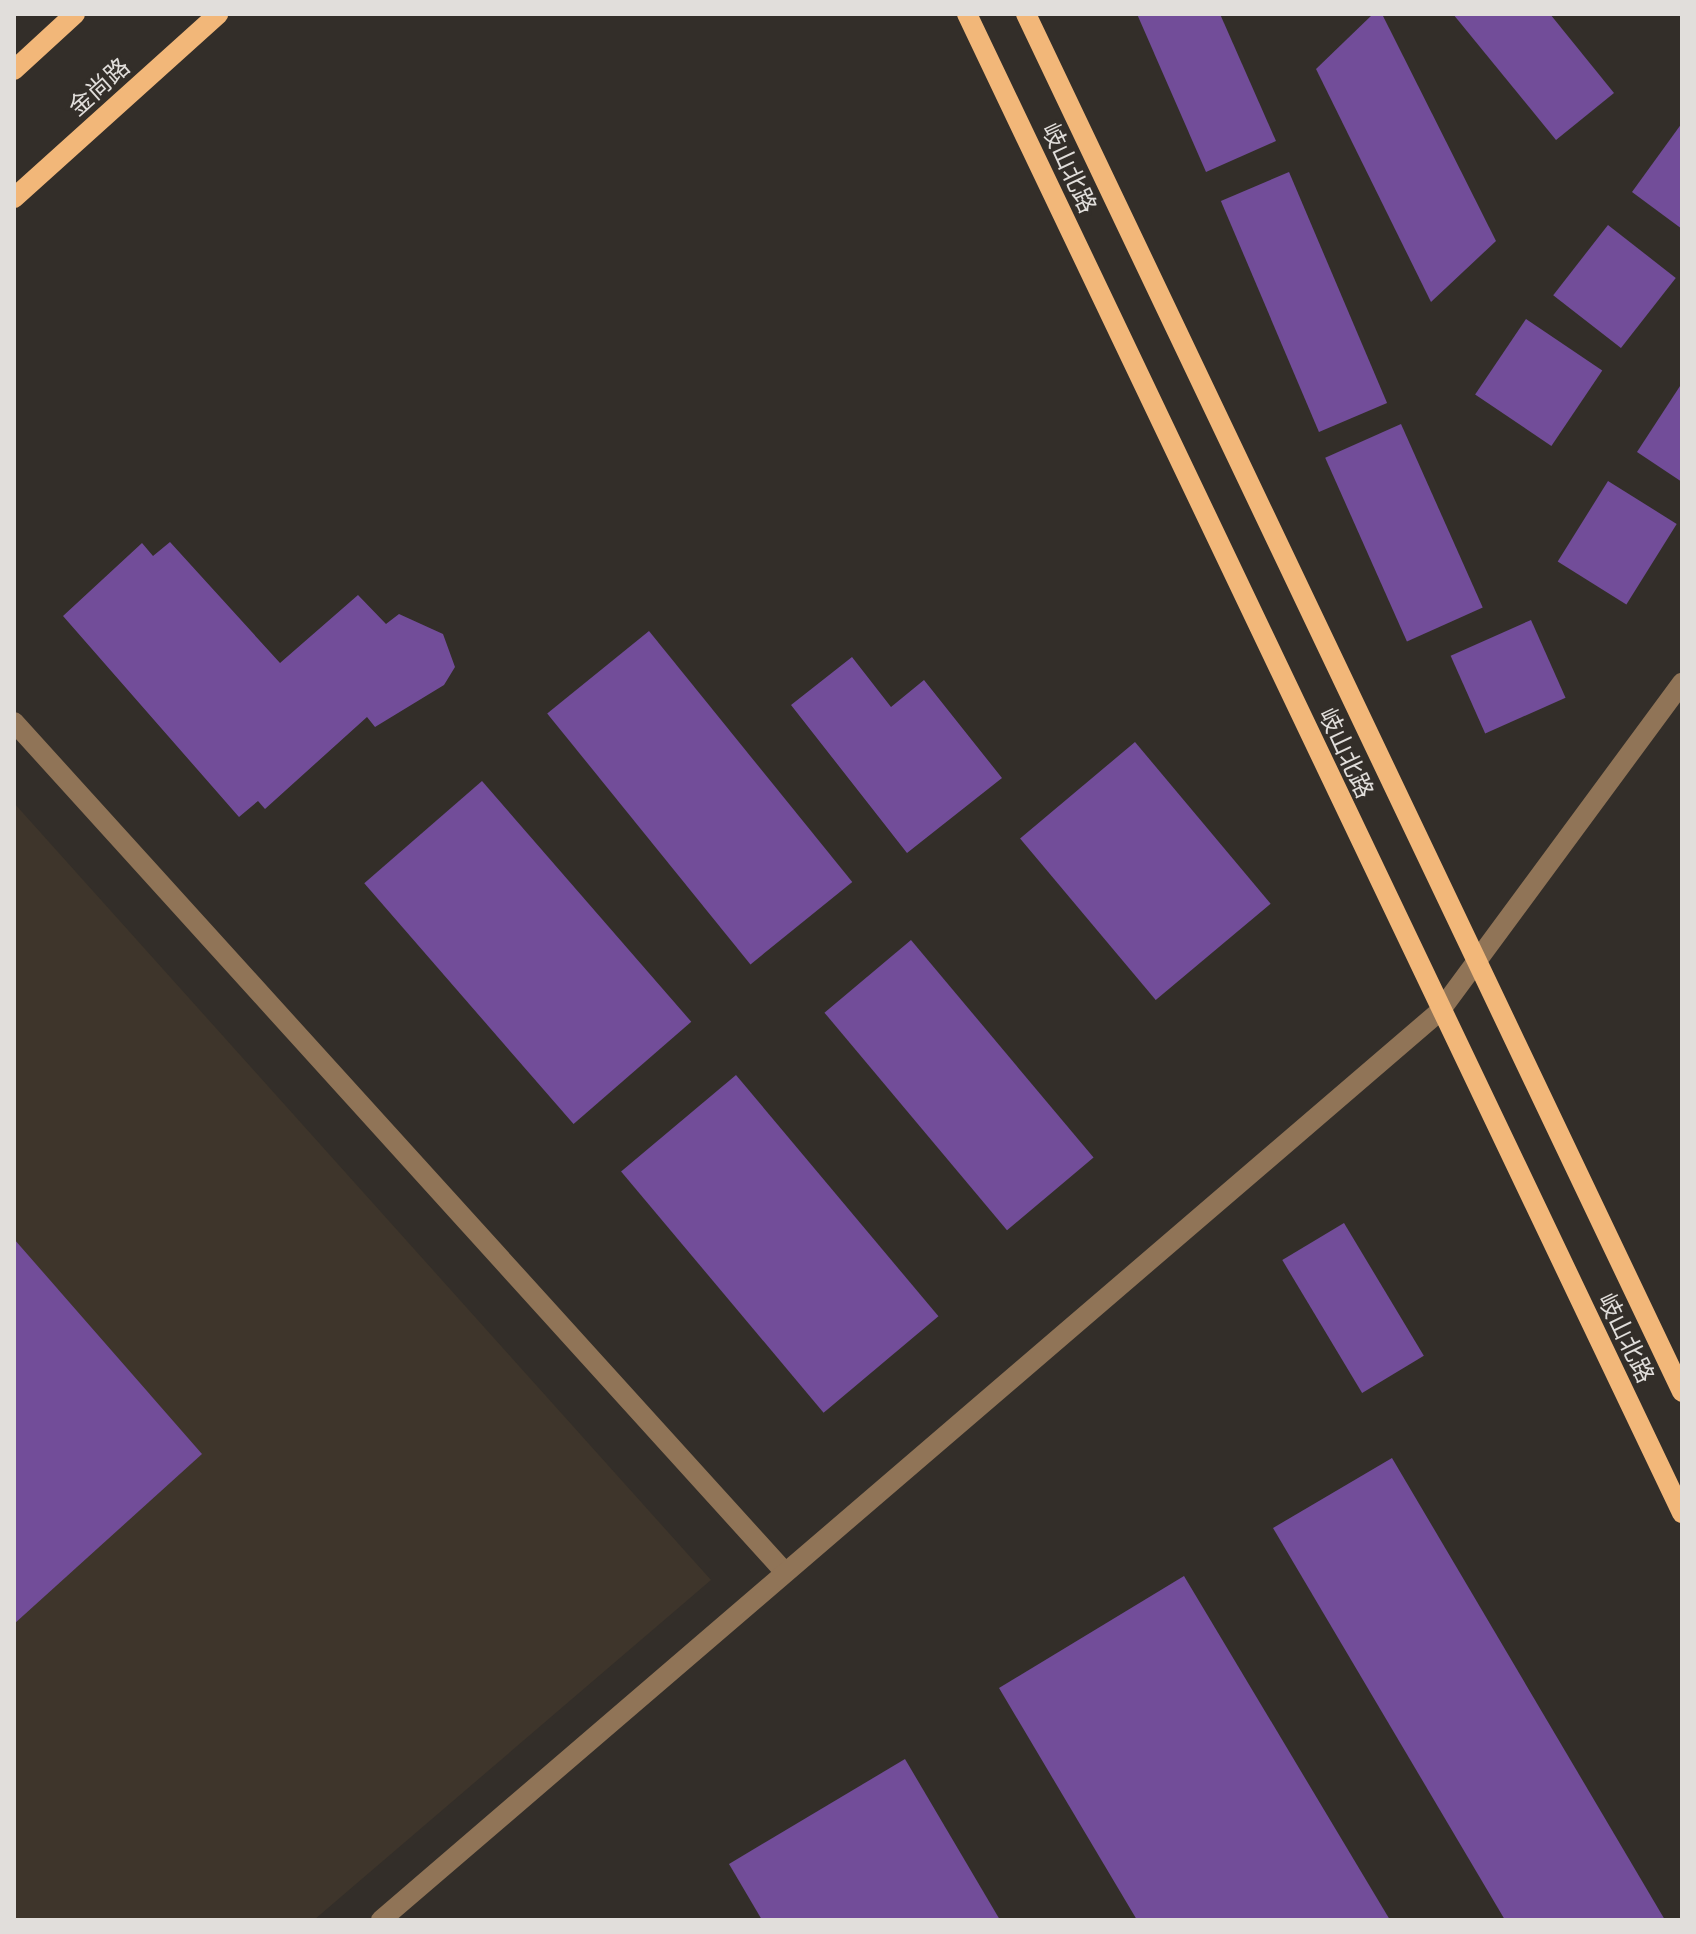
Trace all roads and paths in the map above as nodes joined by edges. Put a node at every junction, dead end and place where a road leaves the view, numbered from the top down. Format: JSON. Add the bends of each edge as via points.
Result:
{"nodes":[{"id":1,"x":75,"y":14,"type":"edge"},
{"id":2,"x":218,"y":14,"type":"edge"},
{"id":3,"x":967,"y":14,"type":"edge"},
{"id":4,"x":1026,"y":14,"type":"edge"},
{"id":5,"x":14,"y":70,"type":"edge"},
{"id":6,"x":14,"y":198,"type":"edge"},
{"id":7,"x":1682,"y":683,"type":"edge"},
{"id":8,"x":14,"y":722,"type":"edge"},
{"id":9,"x":1475,"y":969,"type":"junction"},
{"id":10,"x":1440,"y":1011,"type":"junction"},
{"id":11,"x":1682,"y":1392,"type":"edge"},
{"id":12,"x":1682,"y":1513,"type":"edge"},
{"id":13,"x":782,"y":1569,"type":"junction"},
{"id":14,"x":381,"y":1920,"type":"edge"}],
"edges":[{"from":1,"to":5,"type":"main road"},
{"from":2,"to":6,"type":"main road","name":"金尚路"},
{"from":3,"to":10,"type":"main road","name":"岐山北路"},
{"from":4,"to":9,"type":"main road","name":"岐山北路"},
{"from":7,"to":9,"type":"street"},
{"from":8,"to":13,"type":"street"},
{"from":9,"to":10,"type":"street"},
{"from":9,"to":11,"type":"main road","name":"岐山北路"},
{"from":10,"to":12,"type":"main road","name":"岐山北路"},
{"from":10,"to":13,"type":"street"},
{"from":13,"to":14,"type":"street"}]}
